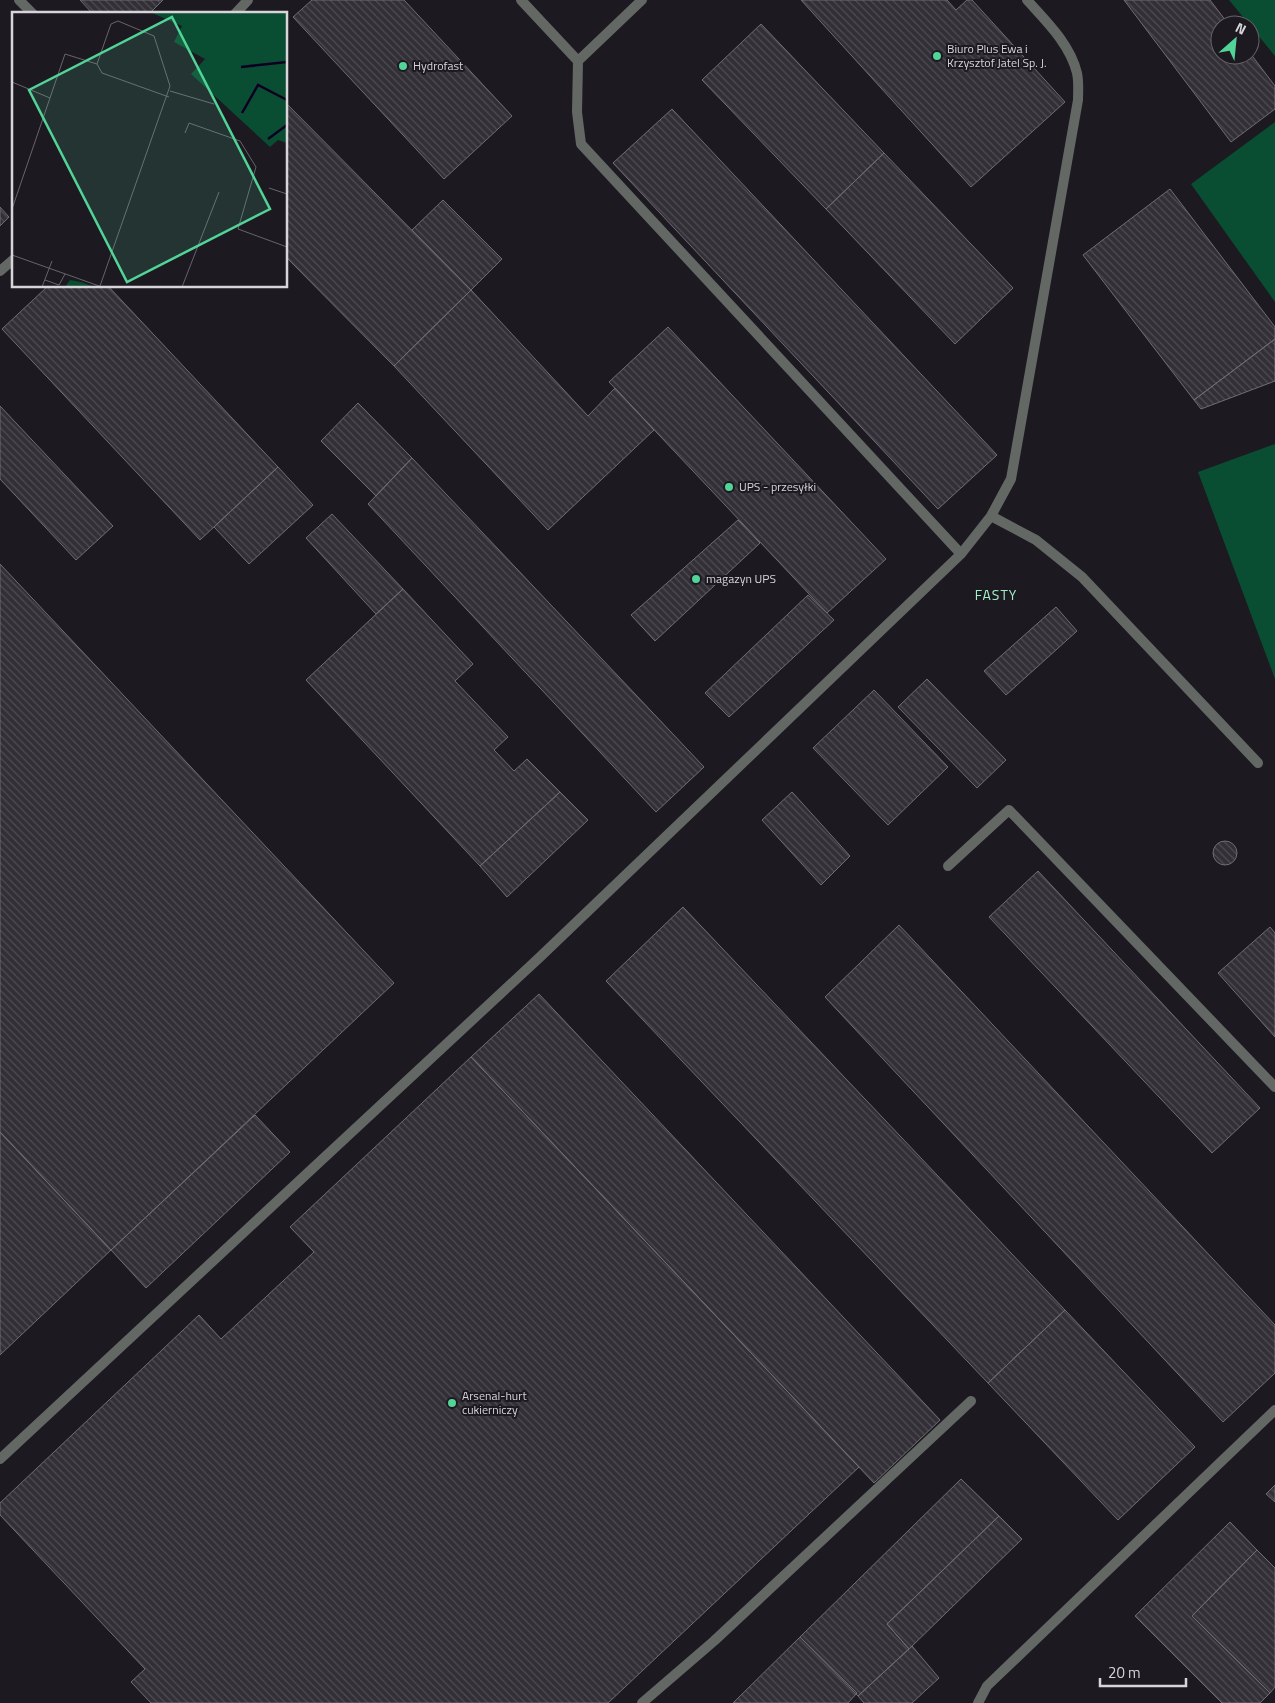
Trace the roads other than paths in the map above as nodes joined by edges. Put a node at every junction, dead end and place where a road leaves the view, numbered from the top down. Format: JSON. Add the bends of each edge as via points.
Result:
{"nodes":[{"id":1,"x":19,"y":0,"type":"edge"},
{"id":2,"x":248,"y":0,"type":"edge"},
{"id":3,"x":521,"y":0,"type":"edge"},
{"id":4,"x":642,"y":0,"type":"edge"},
{"id":5,"x":1027,"y":0,"type":"edge"},
{"id":6,"x":31,"y":12,"type":"edge"},
{"id":7,"x":237,"y":12,"type":"edge"},
{"id":8,"x":578,"y":61,"type":"junction"},
{"id":9,"x":12,"y":261,"type":"edge"},
{"id":10,"x":0,"y":271,"type":"edge"},
{"id":11,"x":991,"y":516,"type":"junction"},
{"id":12,"x":960,"y":554,"type":"junction"},
{"id":13,"x":1258,"y":763,"type":"dead end"},
{"id":14,"x":948,"y":866,"type":"dead end"},
{"id":15,"x":1275,"y":1087,"type":"edge"},
{"id":16,"x":971,"y":1401,"type":"dead end"},
{"id":17,"x":1275,"y":1410,"type":"edge"},
{"id":18,"x":0,"y":1459,"type":"edge"},
{"id":19,"x":642,"y":1703,"type":"edge"},
{"id":20,"x":978,"y":1703,"type":"edge"}],
"edges":[{"from":1,"to":6,"type":"lane"},
{"from":2,"to":7,"type":"lane"},
{"from":3,"to":8,"type":"lane"},
{"from":4,"to":8,"type":"lane"},
{"from":5,"to":11,"type":"lane","via":[[1054,29],[1071,57],[1077,74],[1078,100],[1011,479]]},
{"from":8,"to":12,"type":"lane","via":[[576,112],[581,144]]},
{"from":9,"to":10,"type":"lane"},
{"from":11,"to":12,"type":"lane"},
{"from":11,"to":13,"type":"lane","via":[[1036,540],[1082,577]]},
{"from":12,"to":18,"type":"lane","via":[[540,957]]},
{"from":14,"to":15,"type":"lane","via":[[1010,810]]},
{"from":16,"to":19,"type":"lane","via":[[714,1641]]},
{"from":17,"to":20,"type":"lane","via":[[988,1686]]}]}
